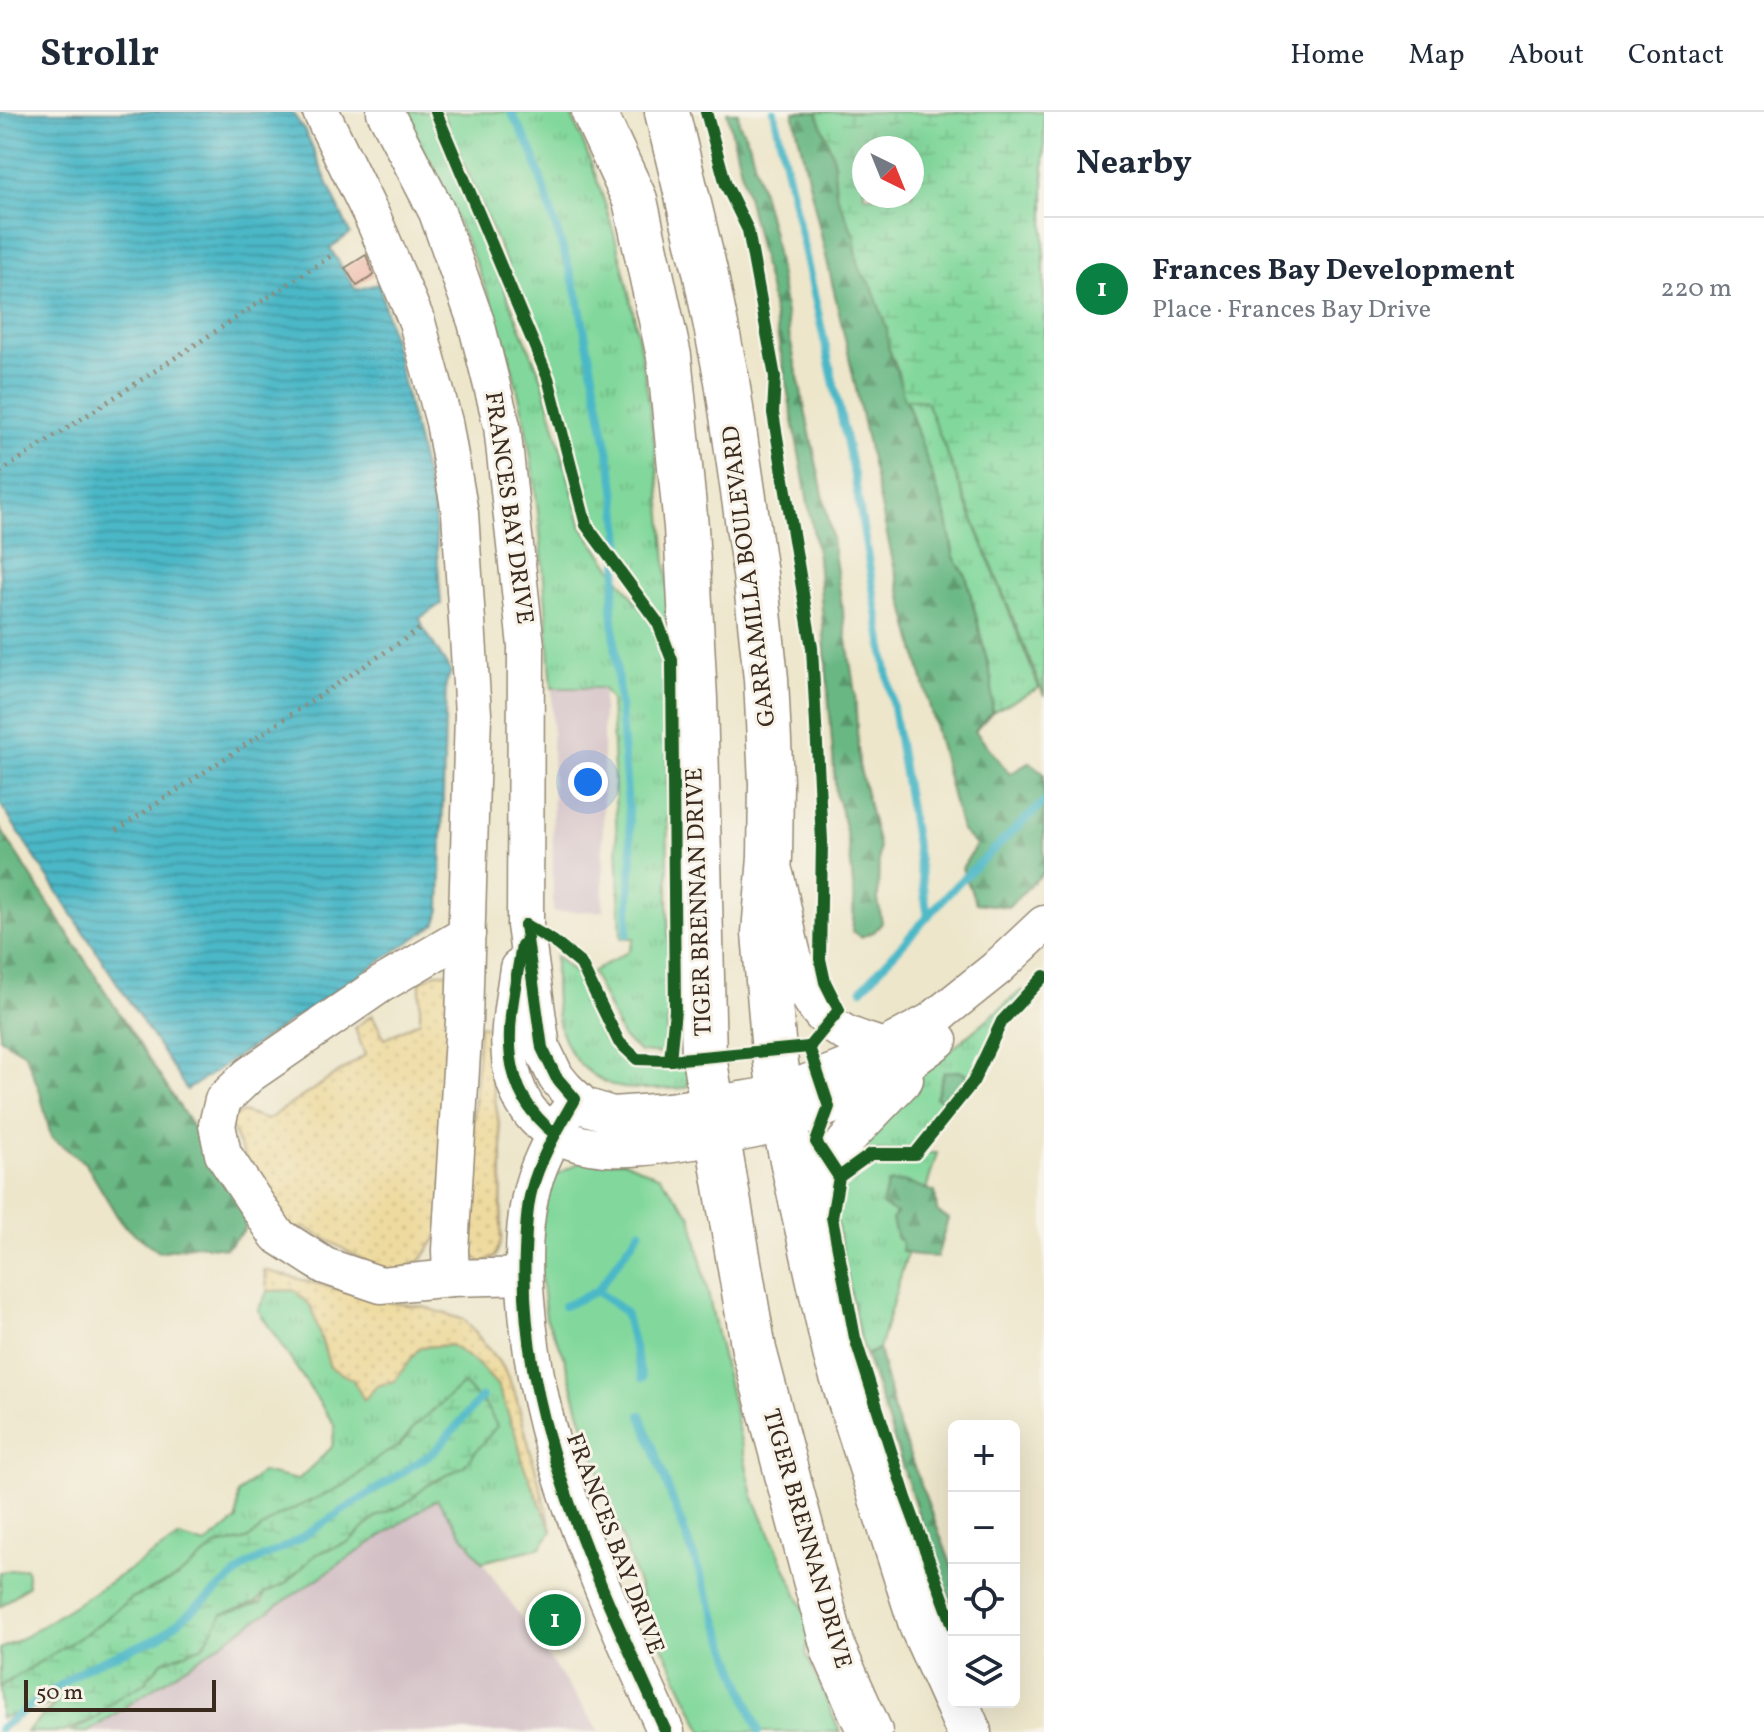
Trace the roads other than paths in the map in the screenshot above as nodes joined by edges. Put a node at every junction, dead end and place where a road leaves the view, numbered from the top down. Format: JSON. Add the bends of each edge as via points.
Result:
{"nodes":[{"id":1,"x":321,"y":112,"type":"edge"},
{"id":2,"x":385,"y":112,"type":"edge"},
{"id":3,"x":594,"y":112,"type":"edge"},
{"id":4,"x":616,"y":112,"type":"edge"},
{"id":5,"x":667,"y":112,"type":"edge"},
{"id":6,"x":635,"y":200,"type":"junction"},
{"id":7,"x":770,"y":857,"type":"junction"},
{"id":8,"x":1044,"y":924,"type":"edge"},
{"id":9,"x":525,"y":925,"type":"junction"},
{"id":10,"x":467,"y":934,"type":"junction"},
{"id":11,"x":1044,"y":941,"type":"edge"},
{"id":12,"x":963,"y":1021,"type":"junction"},
{"id":13,"x":886,"y":1048,"type":"junction"},
{"id":14,"x":575,"y":1099,"type":"junction"},
{"id":15,"x":782,"y":1109,"type":"junction"},
{"id":16,"x":715,"y":1121,"type":"junction"},
{"id":17,"x":555,"y":1134,"type":"junction"},
{"id":18,"x":804,"y":1215,"type":"junction"},
{"id":19,"x":524,"y":1276,"type":"junction"},
{"id":20,"x":451,"y":1278,"type":"junction"},
{"id":21,"x":948,"y":1685,"type":"edge"},
{"id":22,"x":958,"y":1708,"type":"edge"},
{"id":23,"x":666,"y":1732,"type":"edge"},
{"id":24,"x":870,"y":1732,"type":"edge"},
{"id":25,"x":969,"y":1732,"type":"edge"}],
"edges":[{"from":1,"to":10,"type":"street","via":[[417,322],[444,422],[460,513],[473,714]]},
{"from":2,"to":9,"type":"street","name":"FRANCES BAY DRIVE","via":[[437,212],[476,322],[502,426],[526,646]]},
{"from":3,"to":6,"type":"main road","name":"TIGER BRENNAN DRIVE"},
{"from":4,"to":6,"type":"street"},
{"from":5,"to":7,"type":"main road","name":"GARRAMILLA BOULEVARD","via":[[724,367],[755,574],[767,694]]},
{"from":6,"to":16,"type":"main road","name":"TIGER BRENNAN DRIVE","via":[[669,356],[686,527],[704,1057]]},
{"from":7,"to":13,"type":"street","via":[[805,993],[822,1016],[845,1033]]},
{"from":7,"to":15,"type":"main road","name":"GARRAMILLA BOULEVARD","via":[[764,933]]},
{"from":8,"to":13,"type":"street","via":[[960,1000]]},
{"from":9,"to":14,"type":"street","name":"FRANCES BAY DRIVE","via":[[542,1048],[556,1077]]},
{"from":9,"to":17,"type":"street","name":"FRANCES BAY DRIVE","via":[[511,1022],[512,1070],[527,1107]]},
{"from":10,"to":20,"type":"street"},
{"from":10,"to":20,"type":"street","via":[[380,985],[249,1075],[223,1100],[217,1125],[223,1154],[277,1235],[325,1266],[381,1285]]},
{"from":11,"to":12,"type":"street"},
{"from":12,"to":15,"type":"street","via":[[891,1074],[829,1107]]},
{"from":12,"to":18,"type":"street","via":[[836,1153],[821,1172]]},
{"from":13,"to":15,"type":"street"},
{"from":14,"to":16,"type":"street","via":[[612,1115]]},
{"from":14,"to":17,"type":"street","name":"FRANCES BAY DRIVE"},
{"from":15,"to":16,"type":"street"},
{"from":15,"to":18,"type":"main road"},
{"from":16,"to":17,"type":"street","via":[[616,1150]]},
{"from":16,"to":24,"type":"main road","name":"TIGER BRENNAN DRIVE","via":[[754,1350],[834,1651]]},
{"from":17,"to":19,"type":"street","name":"FRANCES BAY DRIVE","via":[[530,1195]]},
{"from":18,"to":21,"type":"main road","via":[[836,1357],[922,1627]]},
{"from":19,"to":20,"type":"street"},
{"from":19,"to":23,"type":"street","name":"FRANCES BAY DRIVE","via":[[529,1347],[551,1443],[577,1523]]},
{"from":22,"to":25,"type":"main road"}]}
